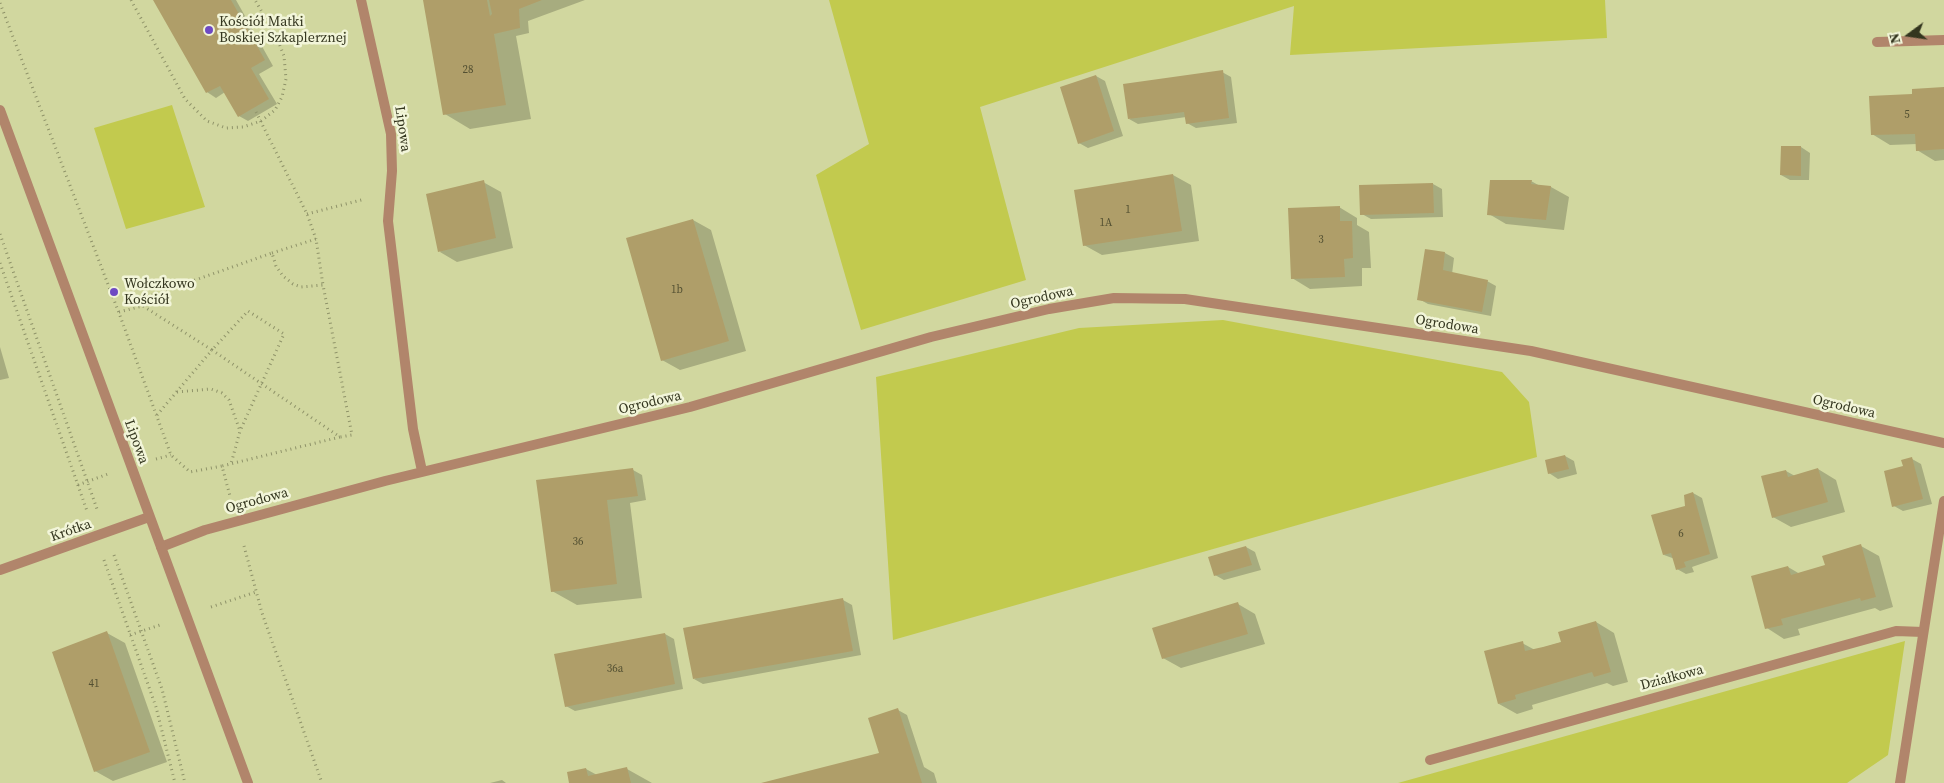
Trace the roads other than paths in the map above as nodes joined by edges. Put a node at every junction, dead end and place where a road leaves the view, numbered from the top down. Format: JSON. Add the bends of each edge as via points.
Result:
{"nodes":[{"id":1,"x":361,"y":0,"type":"edge"},
{"id":2,"x":1944,"y":40,"type":"edge"},
{"id":3,"x":1877,"y":42,"type":"dead end"},
{"id":4,"x":0,"y":110,"type":"edge"},
{"id":5,"x":1944,"y":443,"type":"edge"},
{"id":6,"x":422,"y":471,"type":"junction"},
{"id":7,"x":1944,"y":501,"type":"edge"},
{"id":8,"x":149,"y":517,"type":"junction"},
{"id":9,"x":161,"y":547,"type":"junction"},
{"id":10,"x":0,"y":570,"type":"edge"},
{"id":11,"x":1922,"y":632,"type":"junction"},
{"id":12,"x":1430,"y":760,"type":"dead end"},
{"id":13,"x":248,"y":783,"type":"edge"},
{"id":14,"x":1900,"y":783,"type":"edge"}],
"edges":[{"from":1,"to":6,"type":"street","name":"Lipowa","via":[[391,134],[393,157],[388,220],[413,429]]},
{"from":2,"to":3,"type":"street"},
{"from":4,"to":8,"type":"street","name":"Lipowa"},
{"from":5,"to":6,"type":"street","name":"Ogrodowa","via":[[1531,351],[1185,299],[1114,298],[1049,309],[932,337],[690,407]]},
{"from":6,"to":9,"type":"street","name":"Ogrodowa","via":[[205,530]]},
{"from":7,"to":11,"type":"street"},
{"from":8,"to":9,"type":"street","name":"Lipowa"},
{"from":8,"to":10,"type":"street","name":"Krótka"},
{"from":9,"to":13,"type":"street","name":"Lipowa"},
{"from":11,"to":12,"type":"street","name":"Działkowa","via":[[1896,630]]},
{"from":11,"to":14,"type":"street"}]}
